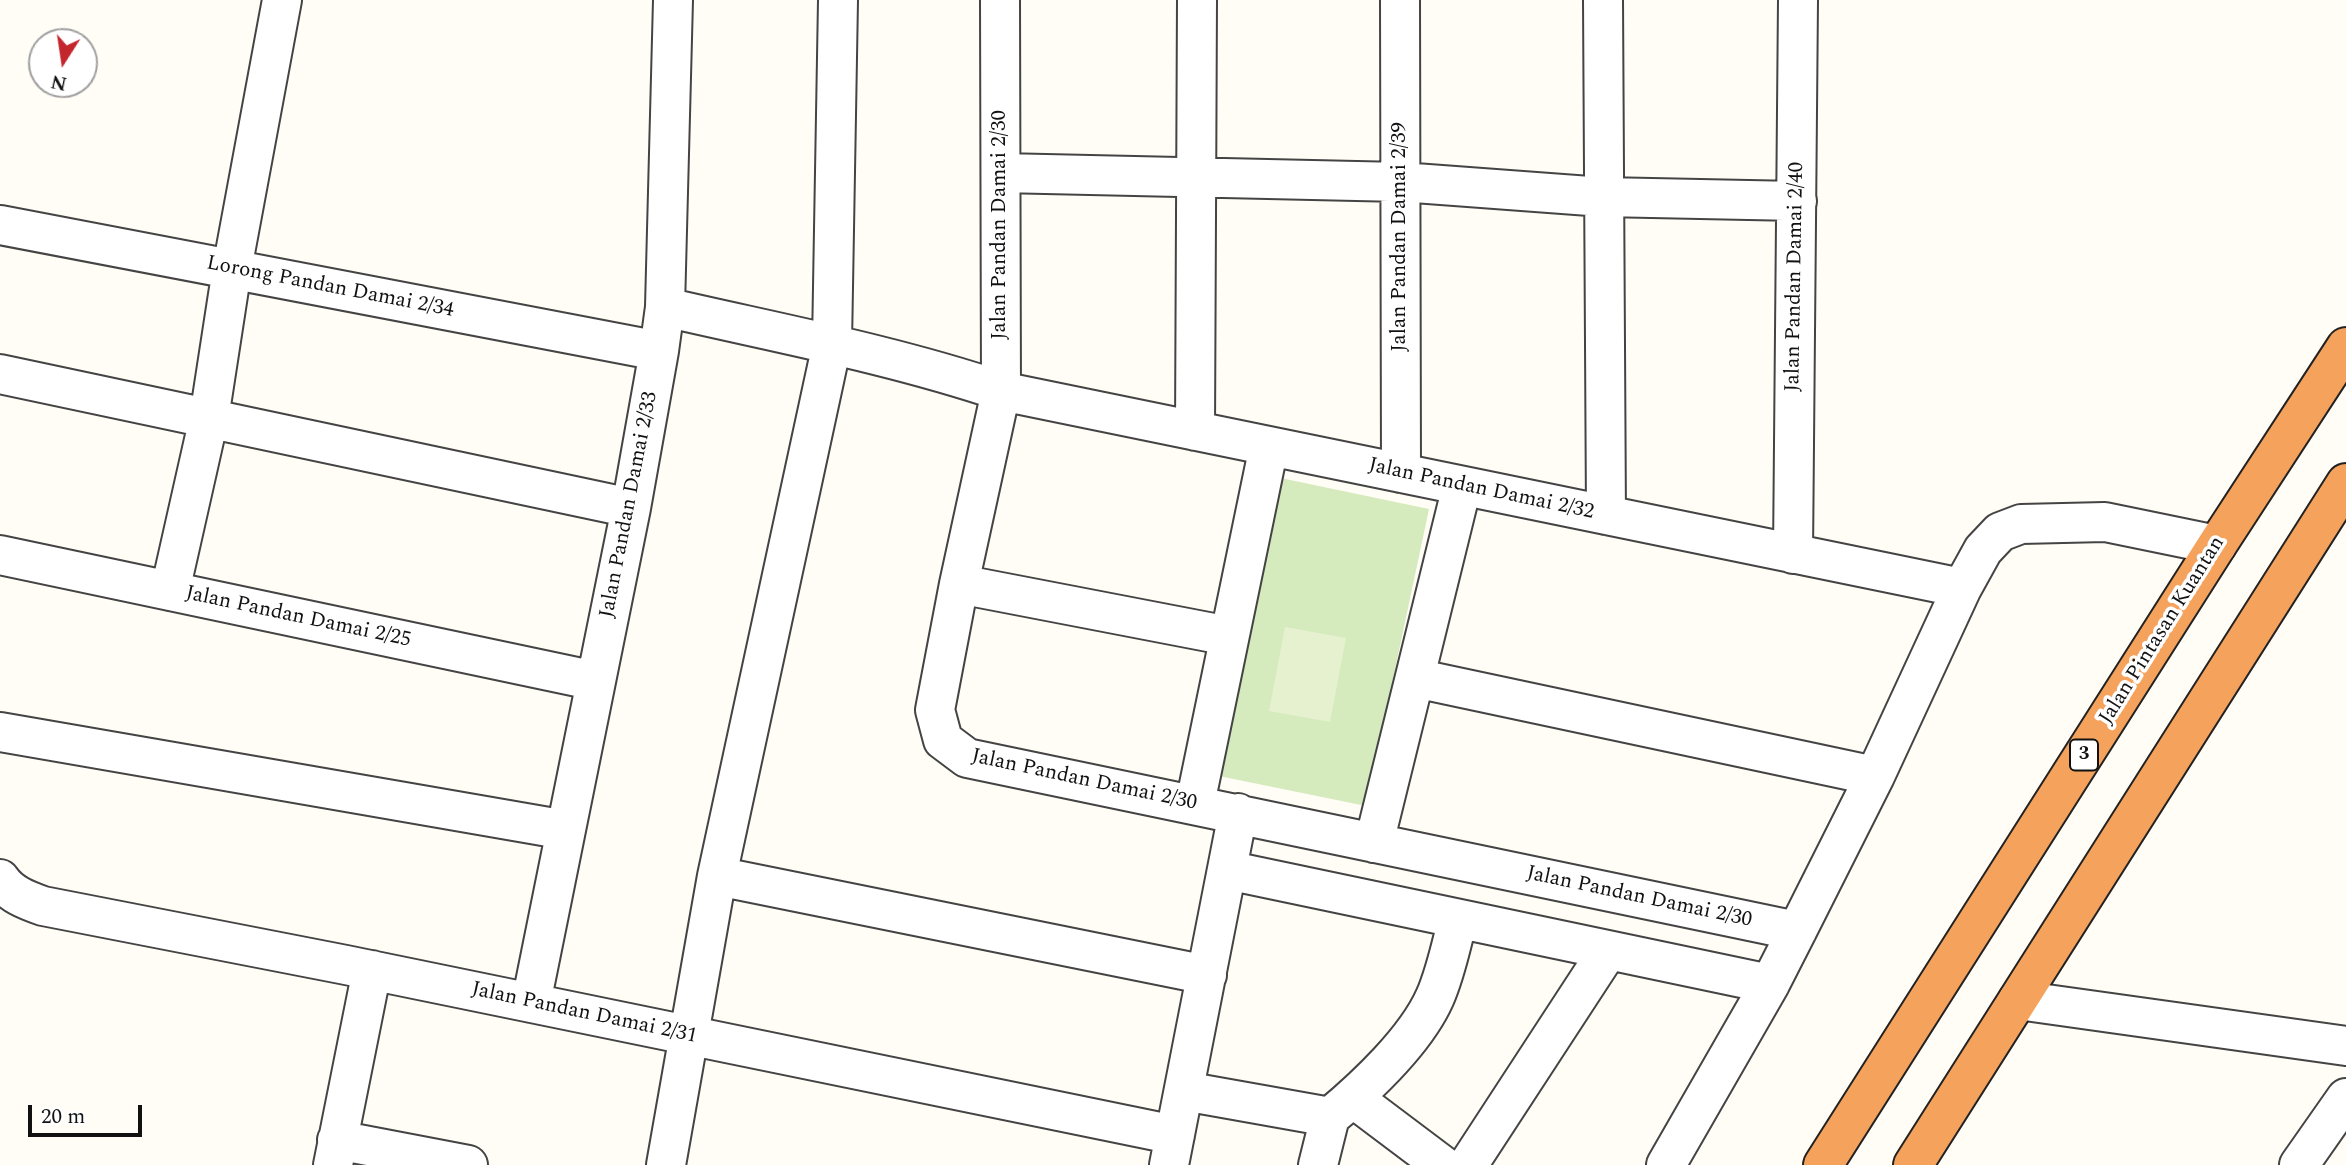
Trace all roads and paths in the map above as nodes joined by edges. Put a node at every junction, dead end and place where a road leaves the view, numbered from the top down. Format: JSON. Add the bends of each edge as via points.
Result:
{"nodes":[{"id":1,"x":282,"y":0,"type":"edge"},
{"id":2,"x":673,"y":0,"type":"edge"},
{"id":3,"x":838,"y":0,"type":"edge"},
{"id":4,"x":1000,"y":0,"type":"edge"},
{"id":5,"x":1197,"y":0,"type":"edge"},
{"id":6,"x":1400,"y":0,"type":"edge"},
{"id":7,"x":1603,"y":0,"type":"edge"},
{"id":8,"x":1798,"y":0,"type":"edge"},
{"id":9,"x":1001,"y":173,"type":"junction"},
{"id":10,"x":1196,"y":177,"type":"junction"},
{"id":11,"x":1401,"y":182,"type":"junction"},
{"id":12,"x":1603,"y":198,"type":"junction"},
{"id":13,"x":1797,"y":201,"type":"junction"},
{"id":14,"x":0,"y":225,"type":"edge"},
{"id":15,"x":232,"y":269,"type":"junction"},
{"id":16,"x":664,"y":307,"type":"junction"},
{"id":17,"x":832,"y":344,"type":"junction"},
{"id":18,"x":2346,"y":346,"type":"edge"},
{"id":19,"x":659,"y":351,"type":"junction"},
{"id":20,"x":0,"y":374,"type":"edge"},
{"id":21,"x":1001,"y":391,"type":"junction"},
{"id":22,"x":209,"y":418,"type":"junction"},
{"id":23,"x":1195,"y":431,"type":"junction"},
{"id":24,"x":1269,"y":446,"type":"junction"},
{"id":25,"x":1401,"y":473,"type":"junction"},
{"id":26,"x":2346,"y":483,"type":"edge"},
{"id":27,"x":1462,"y":486,"type":"junction"},
{"id":28,"x":631,"y":508,"type":"junction"},
{"id":29,"x":1606,"y":515,"type":"junction"},
{"id":30,"x":2217,"y":545,"type":"junction"},
{"id":31,"x":1793,"y":554,"type":"junction"},
{"id":32,"x":0,"y":555,"type":"edge"},
{"id":33,"x":959,"y":584,"type":"junction"},
{"id":34,"x":1962,"y":588,"type":"junction"},
{"id":35,"x":170,"y":591,"type":"junction"},
{"id":36,"x":1229,"y":636,"type":"junction"},
{"id":37,"x":1415,"y":678,"type":"junction"},
{"id":38,"x":596,"y":681,"type":"junction"},
{"id":39,"x":0,"y":732,"type":"edge"},
{"id":40,"x":1875,"y":776,"type":"junction"},
{"id":41,"x":1195,"y":804,"type":"junction"},
{"id":42,"x":1238,"y":813,"type":"junction"},
{"id":43,"x":566,"y":830,"type":"junction"},
{"id":44,"x":1374,"y":843,"type":"junction"},
{"id":45,"x":1227,"y":870,"type":"junction"},
{"id":46,"x":717,"y":876,"type":"junction"},
{"id":47,"x":0,"y":878,"type":"edge"},
{"id":48,"x":1458,"y":919,"type":"junction"},
{"id":49,"x":1797,"y":931,"type":"junction"},
{"id":50,"x":1607,"y":952,"type":"junction"},
{"id":51,"x":372,"y":970,"type":"junction"},
{"id":52,"x":1207,"y":975,"type":"junction"},
{"id":53,"x":1770,"y":984,"type":"junction"},
{"id":54,"x":2018,"y":1000,"type":"junction"},
{"id":55,"x":531,"y":1003,"type":"junction"},
{"id":56,"x":689,"y":1035,"type":"junction"},
{"id":57,"x":2346,"y":1046,"type":"edge"},
{"id":58,"x":1184,"y":1091,"type":"junction"},
{"id":59,"x":2346,"y":1098,"type":"edge"},
{"id":60,"x":1341,"y":1108,"type":"junction"},
{"id":61,"x":1172,"y":1150,"type":"edge"},
{"id":62,"x":335,"y":1153,"type":"edge"},
{"id":63,"x":468,"y":1165,"type":"edge"},
{"id":64,"x":666,"y":1165,"type":"edge"},
{"id":65,"x":1318,"y":1165,"type":"edge"},
{"id":66,"x":1442,"y":1165,"type":"edge"},
{"id":67,"x":1468,"y":1165,"type":"edge"},
{"id":68,"x":1666,"y":1165,"type":"edge"},
{"id":69,"x":1824,"y":1165,"type":"edge"},
{"id":70,"x":1913,"y":1165,"type":"edge"},
{"id":71,"x":2299,"y":1165,"type":"edge"}],
"edges":[{"from":1,"to":15,"type":"street"},
{"from":2,"to":16,"type":"street","name":"Jalan Pandan Damai 2/33"},
{"from":3,"to":17,"type":"street"},
{"from":4,"to":9,"type":"street","name":"Jalan Pandan Damai 2/30"},
{"from":5,"to":10,"type":"street"},
{"from":6,"to":11,"type":"street","name":"Jalan Pandan Damai 2/39"},
{"from":7,"to":12,"type":"street"},
{"from":8,"to":13,"type":"street","name":"Jalan Pandan Damai 2/40"},
{"from":9,"to":10,"type":"street"},
{"from":9,"to":21,"type":"street","name":"Jalan Pandan Damai 2/30"},
{"from":10,"to":11,"type":"street"},
{"from":10,"to":23,"type":"street"},
{"from":11,"to":12,"type":"street"},
{"from":11,"to":25,"type":"street","name":"Jalan Pandan Damai 2/39"},
{"from":12,"to":13,"type":"street"},
{"from":12,"to":29,"type":"street"},
{"from":13,"to":31,"type":"street","name":"Jalan Pandan Damai 2/40"},
{"from":14,"to":15,"type":"street","name":"Lorong Pandan Damai 2/34"},
{"from":15,"to":19,"type":"street","name":"Lorong Pandan Damai 2/34"},
{"from":15,"to":22,"type":"street"},
{"from":16,"to":17,"type":"street","name":"Jalan Pandan Damai 2/32"},
{"from":16,"to":19,"type":"street","name":"Jalan Pandan Damai 2/33"},
{"from":17,"to":21,"type":"street","name":"Jalan Pandan Damai 2/32"},
{"from":17,"to":46,"type":"street"},
{"from":18,"to":30,"type":"highway","name":"Jalan Pintasan Kuantan","number":"3"},
{"from":19,"to":28,"type":"street","name":"Jalan Pandan Damai 2/33"},
{"from":20,"to":22,"type":"street"},
{"from":21,"to":23,"type":"street","name":"Jalan Pandan Damai 2/32"},
{"from":21,"to":33,"type":"street","name":"Jalan Pandan Damai 2/30"},
{"from":22,"to":28,"type":"street"},
{"from":22,"to":35,"type":"street"},
{"from":23,"to":24,"type":"street","name":"Jalan Pandan Damai 2/32"},
{"from":24,"to":25,"type":"street","name":"Jalan Pandan Damai 2/32"},
{"from":24,"to":36,"type":"street"},
{"from":25,"to":27,"type":"street","name":"Jalan Pandan Damai 2/32"},
{"from":26,"to":54,"type":"highway"},
{"from":27,"to":29,"type":"street","name":"Jalan Pandan Damai 2/32"},
{"from":27,"to":37,"type":"street"},
{"from":28,"to":38,"type":"street","name":"Jalan Pandan Damai 2/33"},
{"from":29,"to":31,"type":"street","name":"Jalan Pandan Damai 2/32"},
{"from":30,"to":34,"type":"street","via":[[2105,522],[2021,524],[2000,532],[1983,550]]},
{"from":30,"to":69,"type":"highway","name":"Jalan Pintasan Kuantan","number":"3"},
{"from":31,"to":34,"type":"street","name":"Jalan Pandan Damai 2/32"},
{"from":32,"to":35,"type":"street","name":"Jalan Pandan Damai 2/25"},
{"from":33,"to":36,"type":"street"},
{"from":33,"to":41,"type":"street","name":"Jalan Pandan Damai 2/30","via":[[935,710],[943,740],[967,758]]},
{"from":34,"to":40,"type":"street"},
{"from":35,"to":38,"type":"street","name":"Jalan Pandan Damai 2/25"},
{"from":36,"to":41,"type":"street"},
{"from":37,"to":40,"type":"street"},
{"from":37,"to":44,"type":"street"},
{"from":38,"to":43,"type":"street","name":"Jalan Pandan Damai 2/33"},
{"from":39,"to":43,"type":"street"},
{"from":40,"to":49,"type":"street"},
{"from":41,"to":42,"type":"street","name":"Jalan Pandan Damai 2/30"},
{"from":42,"to":44,"type":"street","name":"Jalan Pandan Damai 2/30"},
{"from":42,"to":45,"type":"street"},
{"from":43,"to":55,"type":"street","name":"Jalan Pandan Damai 2/33"},
{"from":44,"to":49,"type":"street","name":"Jalan Pandan Damai 2/30"},
{"from":45,"to":48,"type":"street"},
{"from":45,"to":52,"type":"street"},
{"from":46,"to":52,"type":"street"},
{"from":46,"to":56,"type":"street"},
{"from":47,"to":51,"type":"street","name":"Jalan Pandan Damai 2/31","via":[[22,899],[43,906]]},
{"from":48,"to":50,"type":"street"},
{"from":48,"to":60,"type":"street","via":[[1445,969],[1421,1023]]},
{"from":49,"to":53,"type":"street"},
{"from":50,"to":53,"type":"street"},
{"from":50,"to":67,"type":"street"},
{"from":51,"to":55,"type":"street","name":"Jalan Pandan Damai 2/31"},
{"from":51,"to":62,"type":"street"},
{"from":52,"to":58,"type":"street"},
{"from":53,"to":68,"type":"street"},
{"from":54,"to":57,"type":"street"},
{"from":54,"to":70,"type":"highway"},
{"from":55,"to":56,"type":"street","name":"Jalan Pandan Damai 2/31"},
{"from":56,"to":61,"type":"street","name":"Jalan Pandan Damai 2/31"},
{"from":56,"to":64,"type":"street"},
{"from":58,"to":60,"type":"street"},
{"from":58,"to":61,"type":"street"},
{"from":59,"to":71,"type":"street"},
{"from":60,"to":65,"type":"street"},
{"from":60,"to":66,"type":"street"},
{"from":62,"to":63,"type":"street"}]}
